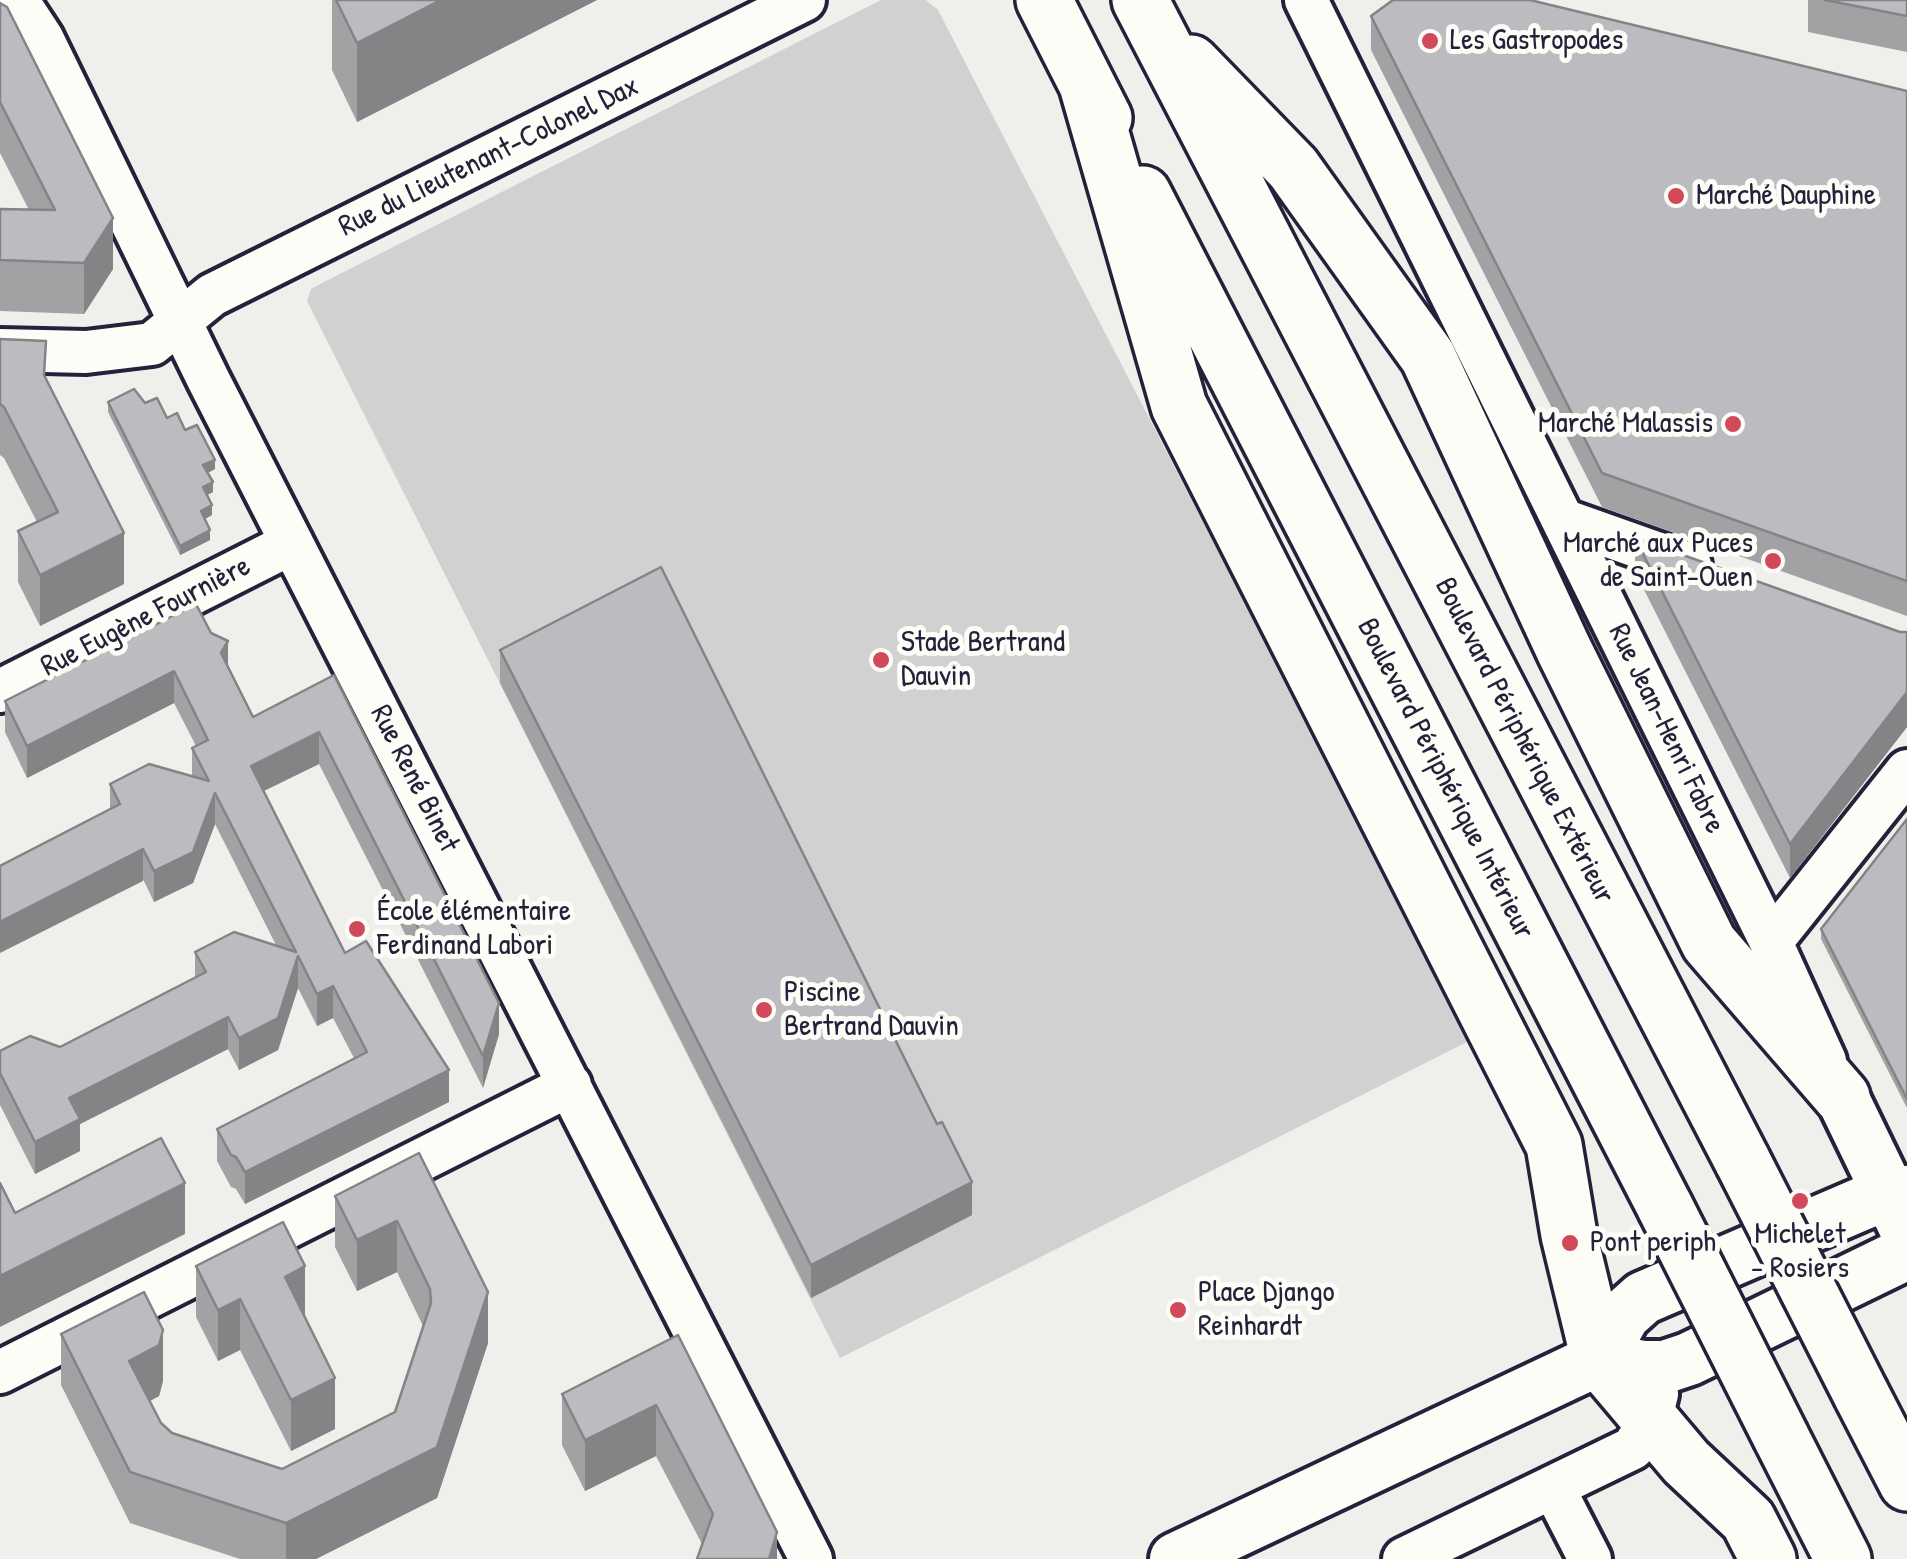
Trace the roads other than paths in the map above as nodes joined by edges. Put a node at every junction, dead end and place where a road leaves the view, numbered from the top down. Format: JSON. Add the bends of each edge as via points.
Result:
{"nodes":[{"id":1,"x":17,"y":0,"type":"edge"},
{"id":2,"x":804,"y":0,"type":"edge"},
{"id":3,"x":1044,"y":0,"type":"edge"},
{"id":4,"x":1306,"y":0,"type":"edge"},
{"id":5,"x":1145,"y":11,"type":"edge"},
{"id":6,"x":1087,"y":84,"type":"junction"},
{"id":7,"x":180,"y":322,"type":"junction"},
{"id":8,"x":0,"y":350,"type":"edge"},
{"id":9,"x":1562,"y":520,"type":"junction"},
{"id":10,"x":292,"y":543,"type":"junction"},
{"id":11,"x":1728,"y":579,"type":"edge"},
{"id":12,"x":0,"y":691,"type":"edge"},
{"id":13,"x":1907,"y":771,"type":"edge"},
{"id":14,"x":1771,"y":942,"type":"junction"},
{"id":15,"x":570,"y":1084,"type":"junction"},
{"id":16,"x":1842,"y":1098,"type":"junction"},
{"id":17,"x":1900,"y":1205,"type":"edge"},
{"id":18,"x":1907,"y":1253,"type":"edge"},
{"id":19,"x":1599,"y":1359,"type":"junction"},
{"id":20,"x":0,"y":1372,"type":"edge"},
{"id":21,"x":1658,"y":1393,"type":"junction"},
{"id":22,"x":1907,"y":1483,"type":"edge"},
{"id":23,"x":1553,"y":1487,"type":"junction"},
{"id":24,"x":811,"y":1559,"type":"edge"},
{"id":25,"x":1176,"y":1559,"type":"edge"},
{"id":26,"x":1404,"y":1559,"type":"edge"},
{"id":27,"x":1590,"y":1559,"type":"edge"},
{"id":28,"x":1768,"y":1559,"type":"edge"},
{"id":29,"x":1843,"y":1559,"type":"edge"}],
"edges":[{"from":1,"to":7,"type":"street","name":"Rue René Binet","via":[[42,38]]},
{"from":2,"to":7,"type":"street","name":"Rue du Lieutenant-Colonel Dax","via":[[212,294]]},
{"from":3,"to":6,"type":"highway","name":"Boulevard Périphérique Intérieur"},
{"from":4,"to":9,"type":"street","name":"Rue Jean-Henri Fabre"},
{"from":5,"to":16,"type":"highway","via":[[1293,168],[1428,357],[1709,943]]},
{"from":5,"to":22,"type":"highway","name":"Boulevard Périphérique Extérieur","bridge":true},
{"from":6,"to":19,"type":"highway","via":[[1179,406],[1554,1145]]},
{"from":6,"to":29,"type":"highway","name":"Boulevard Périphérique Intérieur","bridge":true},
{"from":7,"to":8,"type":"street","name":"Rue du Lieutenant-Colonel Dax","via":[[152,344],[86,352]]},
{"from":7,"to":10,"type":"street","name":"Rue René Binet"},
{"from":9,"to":11,"type":"street"},
{"from":9,"to":14,"type":"street","name":"Rue Jean-Henri Fabre"},
{"from":10,"to":12,"type":"street","name":"Rue Eugène Fournière"},
{"from":10,"to":15,"type":"street","name":"Rue René Binet"},
{"from":13,"to":14,"type":"street"},
{"from":14,"to":16,"type":"street","name":"Rue Jean-Henri Fabre"},
{"from":15,"to":20,"type":"street"},
{"from":15,"to":24,"type":"street","name":"Rue René Binet"},
{"from":16,"to":17,"type":"main road","name":"Rue Jean-Henri Fabre"},
{"from":17,"to":19,"type":"main road","via":[[1644,1298],[1624,1314]]},
{"from":18,"to":21,"type":"main road","via":[[1690,1359]]},
{"from":19,"to":21,"type":"highway"},
{"from":19,"to":25,"type":"main road"},
{"from":21,"to":23,"type":"street","via":[[1633,1448]]},
{"from":21,"to":28,"type":"highway","via":[[1686,1462],[1748,1520]]},
{"from":23,"to":26,"type":"street"},
{"from":23,"to":27,"type":"street"}]}
